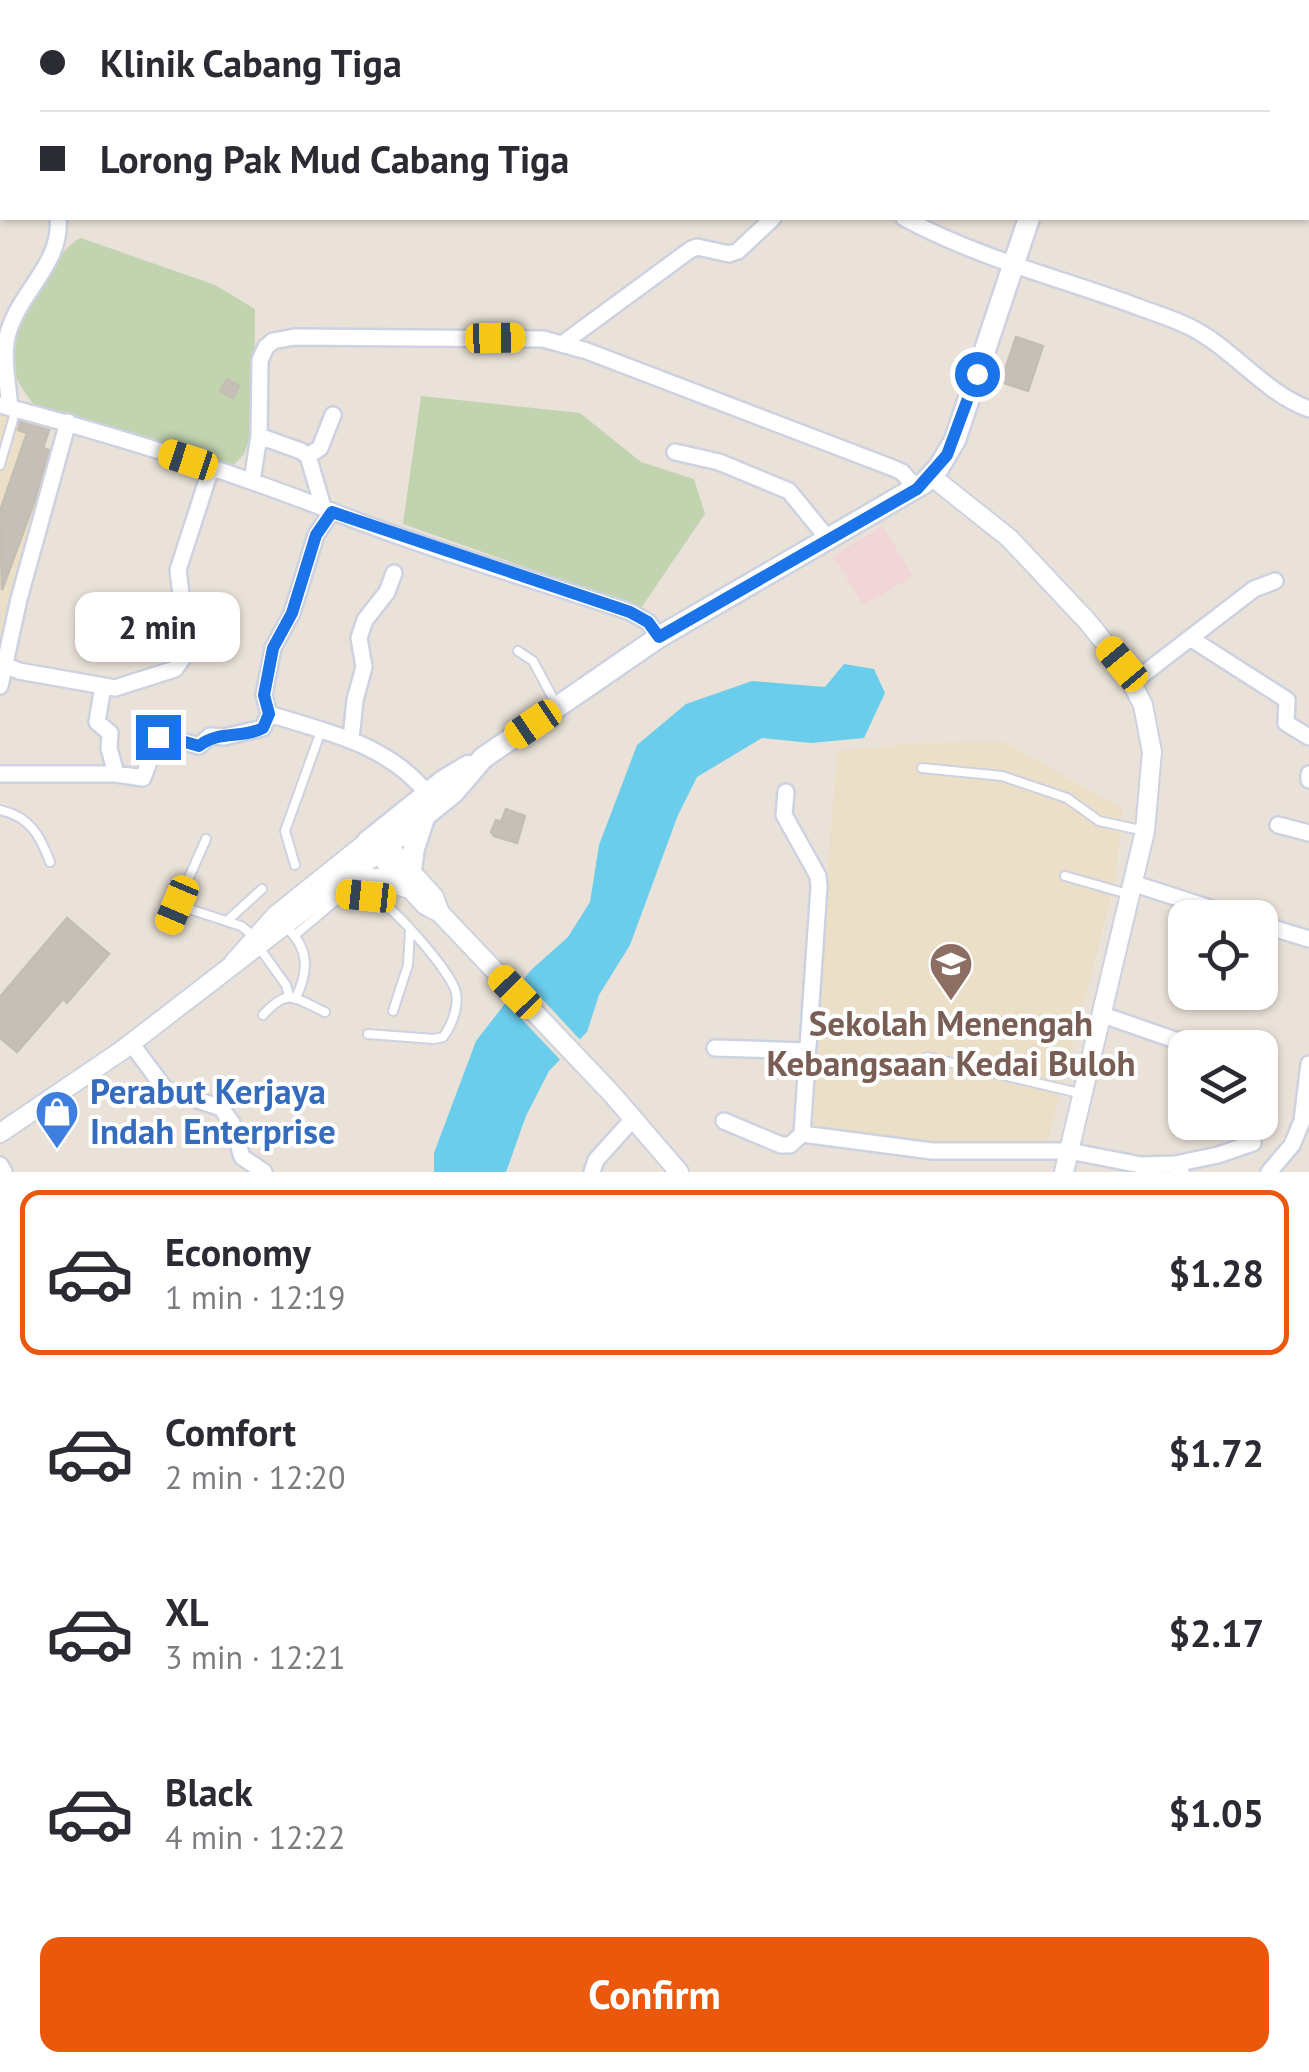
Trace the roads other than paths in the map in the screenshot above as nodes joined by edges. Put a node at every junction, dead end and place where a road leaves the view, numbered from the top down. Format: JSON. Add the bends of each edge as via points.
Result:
{"nodes":[{"id":1,"x":58,"y":220,"type":"edge"},
{"id":2,"x":771,"y":220,"type":"edge"},
{"id":3,"x":908,"y":220,"type":"edge"},
{"id":4,"x":1023,"y":220,"type":"edge"},
{"id":5,"x":1011,"y":264,"type":"junction"},
{"id":6,"x":562,"y":344,"type":"junction"},
{"id":7,"x":9,"y":407,"type":"edge"},
{"id":8,"x":1309,"y":409,"type":"edge"},
{"id":9,"x":333,"y":415,"type":"dead end"},
{"id":10,"x":68,"y":422,"type":"junction"},
{"id":11,"x":259,"y":436,"type":"junction"},
{"id":12,"x":675,"y":452,"type":"dead end"},
{"id":13,"x":308,"y":456,"type":"junction"},
{"id":14,"x":0,"y":465,"type":"edge"},
{"id":15,"x":211,"y":468,"type":"junction"},
{"id":16,"x":929,"y":477,"type":"junction"},
{"id":17,"x":252,"y":481,"type":"junction"},
{"id":18,"x":327,"y":509,"type":"junction"},
{"id":19,"x":829,"y":540,"type":"junction"},
{"id":20,"x":394,"y":572,"type":"dead end"},
{"id":21,"x":1275,"y":580,"type":"dead end"},
{"id":22,"x":659,"y":637,"type":"junction"},
{"id":23,"x":1190,"y":638,"type":"junction"},
{"id":24,"x":518,"y":650,"type":"dead end"},
{"id":25,"x":3,"y":664,"type":"junction"},
{"id":26,"x":1133,"y":682,"type":"junction"},
{"id":27,"x":0,"y":686,"type":"edge"},
{"id":28,"x":103,"y":686,"type":"junction"},
{"id":29,"x":558,"y":708,"type":"junction"},
{"id":30,"x":269,"y":714,"type":"junction"},
{"id":31,"x":322,"y":730,"type":"junction"},
{"id":32,"x":1309,"y":737,"type":"edge"},
{"id":33,"x":351,"y":740,"type":"junction"},
{"id":34,"x":922,"y":768,"type":"dead end"},
{"id":35,"x":0,"y":774,"type":"edge"},
{"id":36,"x":116,"y":774,"type":"junction"},
{"id":37,"x":786,"y":792,"type":"dead end"},
{"id":38,"x":430,"y":801,"type":"junction"},
{"id":39,"x":0,"y":810,"type":"edge"},
{"id":40,"x":1278,"y":825,"type":"dead end"},
{"id":41,"x":1145,"y":831,"type":"junction"},
{"id":42,"x":1309,"y":833,"type":"edge"},
{"id":43,"x":206,"y":839,"type":"dead end"},
{"id":44,"x":377,"y":844,"type":"junction"},
{"id":45,"x":50,"y":862,"type":"dead end"},
{"id":46,"x":296,"y":864,"type":"dead end"},
{"id":47,"x":1065,"y":876,"type":"dead end"},
{"id":48,"x":411,"y":880,"type":"junction"},
{"id":49,"x":342,"y":886,"type":"junction"},
{"id":50,"x":262,"y":889,"type":"dead end"},
{"id":51,"x":1134,"y":890,"type":"junction"},
{"id":52,"x":1172,"y":900,"type":"edge"},
{"id":53,"x":177,"y":905,"type":"junction"},
{"id":54,"x":227,"y":921,"type":"junction"},
{"id":55,"x":168,"y":925,"type":"dead end"},
{"id":56,"x":1278,"y":929,"type":"edge"},
{"id":57,"x":410,"y":930,"type":"junction"},
{"id":58,"x":290,"y":931,"type":"junction"},
{"id":59,"x":1308,"y":937,"type":"edge"},
{"id":60,"x":257,"y":942,"type":"junction"},
{"id":61,"x":292,"y":997,"type":"junction"},
{"id":62,"x":393,"y":1011,"type":"dead end"},
{"id":63,"x":325,"y":1012,"type":"dead end"},
{"id":64,"x":263,"y":1015,"type":"dead end"},
{"id":65,"x":1102,"y":1015,"type":"junction"},
{"id":66,"x":368,"y":1034,"type":"dead end"},
{"id":67,"x":1168,"y":1038,"type":"edge"},
{"id":68,"x":130,"y":1043,"type":"junction"},
{"id":69,"x":715,"y":1048,"type":"dead end"},
{"id":70,"x":807,"y":1051,"type":"junction"},
{"id":71,"x":927,"y":1056,"type":"dead end"},
{"id":72,"x":1309,"y":1064,"type":"edge"},
{"id":73,"x":1083,"y":1094,"type":"junction"},
{"id":74,"x":633,"y":1119,"type":"junction"},
{"id":75,"x":724,"y":1121,"type":"dead end"},
{"id":76,"x":0,"y":1132,"type":"edge"},
{"id":77,"x":802,"y":1134,"type":"junction"},
{"id":78,"x":1253,"y":1143,"type":"dead end"},
{"id":79,"x":1069,"y":1151,"type":"junction"},
{"id":80,"x":0,"y":1166,"type":"edge"},
{"id":81,"x":1178,"y":1168,"type":"edge"},
{"id":82,"x":4,"y":1172,"type":"edge"},
{"id":83,"x":264,"y":1172,"type":"edge"},
{"id":84,"x":592,"y":1172,"type":"edge"},
{"id":85,"x":679,"y":1172,"type":"edge"},
{"id":86,"x":1064,"y":1172,"type":"edge"},
{"id":87,"x":1269,"y":1172,"type":"edge"}],
"edges":[{"from":1,"to":7,"type":"street","via":[[55,250],[9,328]]},
{"from":2,"to":6,"type":"street","via":[[738,251],[690,250]]},
{"from":3,"to":5,"type":"street"},
{"from":4,"to":5,"type":"main road"},
{"from":5,"to":8,"type":"street","via":[[1190,327],[1280,396]]},
{"from":5,"to":16,"type":"main road","via":[[966,411]]},
{"from":6,"to":11,"type":"street","via":[[528,337],[284,338],[266,347],[260,360]]},
{"from":6,"to":16,"type":"street"},
{"from":7,"to":10,"type":"street"},
{"from":7,"to":14,"type":"lane"},
{"from":9,"to":13,"type":"street","via":[[320,448]]},
{"from":10,"to":15,"type":"street"},
{"from":10,"to":25,"type":"street"},
{"from":11,"to":13,"type":"street"},
{"from":11,"to":17,"type":"street"},
{"from":12,"to":19,"type":"street","via":[[719,462],[788,492]]},
{"from":13,"to":18,"type":"street"},
{"from":15,"to":17,"type":"street"},
{"from":15,"to":28,"type":"street","via":[[178,570],[186,623],[182,659],[171,671],[121,688]]},
{"from":16,"to":19,"type":"main road"},
{"from":16,"to":26,"type":"street","via":[[1009,538]]},
{"from":17,"to":18,"type":"street"},
{"from":18,"to":22,"type":"street","via":[[630,612]]},
{"from":18,"to":30,"type":"street","via":[[292,613],[273,648],[264,695]]},
{"from":19,"to":22,"type":"main road"},
{"from":20,"to":33,"type":"street","via":[[359,638],[364,667]]},
{"from":21,"to":23,"type":"street"},
{"from":22,"to":29,"type":"main road"},
{"from":23,"to":26,"type":"street"},
{"from":23,"to":32,"type":"street","via":[[1287,700],[1286,723]]},
{"from":24,"to":29,"type":"lane","via":[[536,666]]},
{"from":25,"to":27,"type":"street"},
{"from":25,"to":28,"type":"street"},
{"from":26,"to":41,"type":"street","via":[[1152,752]]},
{"from":28,"to":36,"type":"street","via":[[97,722],[110,732]]},
{"from":29,"to":38,"type":"main road"},
{"from":30,"to":31,"type":"street"},
{"from":30,"to":36,"type":"street","via":[[258,732],[212,736],[199,746],[159,735],[145,778]]},
{"from":31,"to":33,"type":"street"},
{"from":31,"to":46,"type":"lane","via":[[285,831]]},
{"from":33,"to":38,"type":"street","via":[[394,761]]},
{"from":34,"to":41,"type":"lane","via":[[1002,776],[1067,798],[1105,823]]},
{"from":35,"to":36,"type":"street"},
{"from":37,"to":70,"type":"street","via":[[784,815],[819,887]]},
{"from":38,"to":44,"type":"main road"},
{"from":38,"to":48,"type":"main road"},
{"from":39,"to":45,"type":"lane","via":[[39,833]]},
{"from":40,"to":42,"type":"street"},
{"from":41,"to":51,"type":"street"},
{"from":43,"to":53,"type":"lane"},
{"from":44,"to":48,"type":"street"},
{"from":44,"to":49,"type":"street"},
{"from":44,"to":60,"type":"street","via":[[276,915]]},
{"from":47,"to":51,"type":"lane"},
{"from":48,"to":49,"type":"street"},
{"from":48,"to":74,"type":"street","via":[[434,896],[440,913]]},
{"from":49,"to":57,"type":"lane","via":[[377,899]]},
{"from":49,"to":58,"type":"street"},
{"from":50,"to":54,"type":"lane"},
{"from":51,"to":52,"type":"street"},
{"from":51,"to":65,"type":"street"},
{"from":53,"to":54,"type":"lane"},
{"from":53,"to":55,"type":"lane"},
{"from":54,"to":60,"type":"lane"},
{"from":56,"to":59,"type":"street"},
{"from":57,"to":62,"type":"lane","via":[[408,966]]},
{"from":57,"to":66,"type":"lane","via":[[456,990],[449,1030],[434,1039]]},
{"from":58,"to":60,"type":"street"},
{"from":58,"to":61,"type":"lane","via":[[306,970]]},
{"from":60,"to":61,"type":"lane"},
{"from":60,"to":68,"type":"street"},
{"from":61,"to":63,"type":"lane"},
{"from":61,"to":64,"type":"lane","via":[[276,1000]]},
{"from":65,"to":67,"type":"street"},
{"from":65,"to":73,"type":"street"},
{"from":68,"to":76,"type":"street"},
{"from":68,"to":83,"type":"street","via":[[165,1089],[221,1108],[242,1158]]},
{"from":69,"to":70,"type":"street"},
{"from":70,"to":77,"type":"street"},
{"from":71,"to":73,"type":"lane"},
{"from":72,"to":87,"type":"street","via":[[1302,1122]]},
{"from":73,"to":79,"type":"street"},
{"from":74,"to":84,"type":"street"},
{"from":74,"to":85,"type":"street"},
{"from":75,"to":77,"type":"street","via":[[781,1144]]},
{"from":77,"to":79,"type":"street","via":[[932,1151]]},
{"from":78,"to":81,"type":"street"},
{"from":79,"to":81,"type":"street"},
{"from":79,"to":86,"type":"street"},
{"from":80,"to":82,"type":"street"}]}
